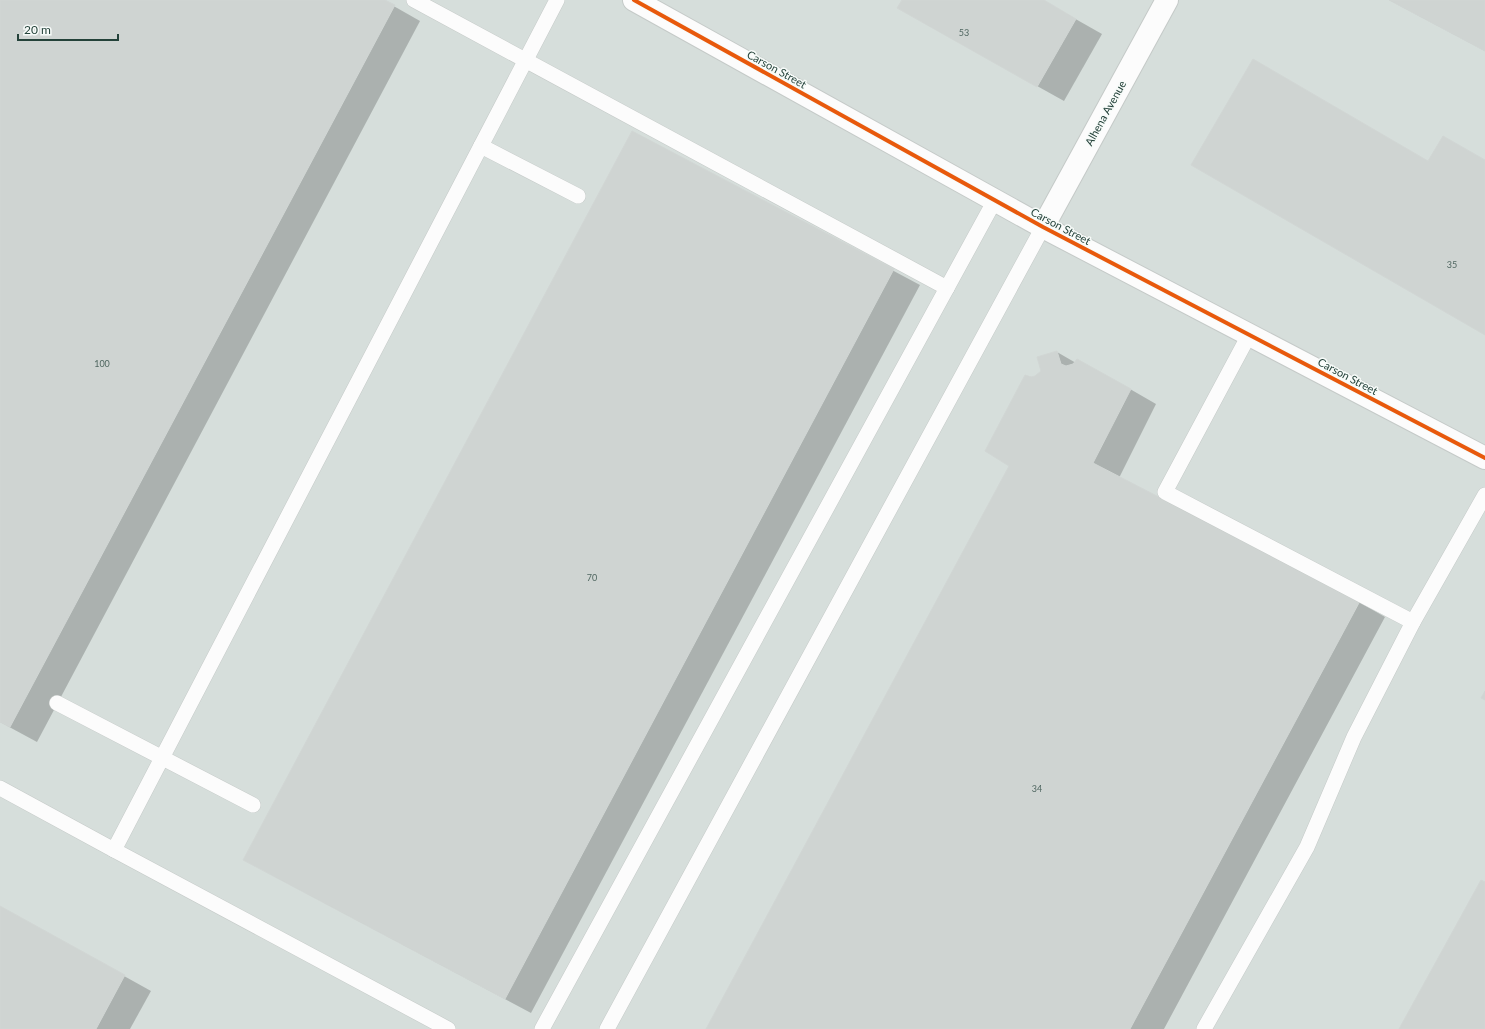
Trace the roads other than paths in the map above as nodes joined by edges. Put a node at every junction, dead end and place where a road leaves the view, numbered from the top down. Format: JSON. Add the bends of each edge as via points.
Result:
{"nodes":[{"id":1,"x":414,"y":0,"type":"edge"},
{"id":2,"x":558,"y":0,"type":"edge"},
{"id":3,"x":634,"y":0,"type":"edge"},
{"id":4,"x":1167,"y":0,"type":"edge"},
{"id":5,"x":526,"y":60,"type":"junction"},
{"id":6,"x":481,"y":146,"type":"junction"},
{"id":7,"x":578,"y":196,"type":"dead end"},
{"id":8,"x":995,"y":200,"type":"junction"},
{"id":9,"x":1043,"y":227,"type":"junction"},
{"id":10,"x":947,"y":288,"type":"junction"},
{"id":11,"x":1249,"y":335,"type":"junction"},
{"id":12,"x":1485,"y":458,"type":"edge"},
{"id":13,"x":1485,"y":495,"type":"edge"},
{"id":14,"x":1413,"y":622,"type":"junction"},
{"id":15,"x":58,"y":703,"type":"dead end"},
{"id":16,"x":162,"y":758,"type":"junction"},
{"id":17,"x":0,"y":788,"type":"edge"},
{"id":18,"x":252,"y":805,"type":"dead end"},
{"id":19,"x":114,"y":850,"type":"junction"},
{"id":20,"x":448,"y":1029,"type":"edge"},
{"id":21,"x":542,"y":1029,"type":"edge"},
{"id":22,"x":607,"y":1029,"type":"edge"},
{"id":23,"x":1204,"y":1029,"type":"edge"}],
"edges":[{"from":1,"to":5,"type":"lane"},
{"from":2,"to":5,"type":"lane"},
{"from":3,"to":8,"type":"street","name":"Carson Street"},
{"from":4,"to":9,"type":"street","name":"Alhena Avenue"},
{"from":5,"to":6,"type":"lane"},
{"from":5,"to":10,"type":"lane"},
{"from":6,"to":7,"type":"lane"},
{"from":6,"to":16,"type":"lane"},
{"from":8,"to":9,"type":"street","name":"Carson Street"},
{"from":8,"to":10,"type":"lane"},
{"from":9,"to":11,"type":"street","name":"Carson Street"},
{"from":9,"to":22,"type":"lane"},
{"from":10,"to":21,"type":"lane"},
{"from":11,"to":12,"type":"street","name":"Carson Street"},
{"from":11,"to":14,"type":"lane","via":[[1165,492]]},
{"from":13,"to":14,"type":"lane"},
{"from":14,"to":23,"type":"lane","via":[[1354,737],[1307,846]]},
{"from":15,"to":16,"type":"lane"},
{"from":16,"to":18,"type":"lane"},
{"from":16,"to":19,"type":"lane"},
{"from":17,"to":19,"type":"lane"},
{"from":19,"to":20,"type":"lane"}]}
